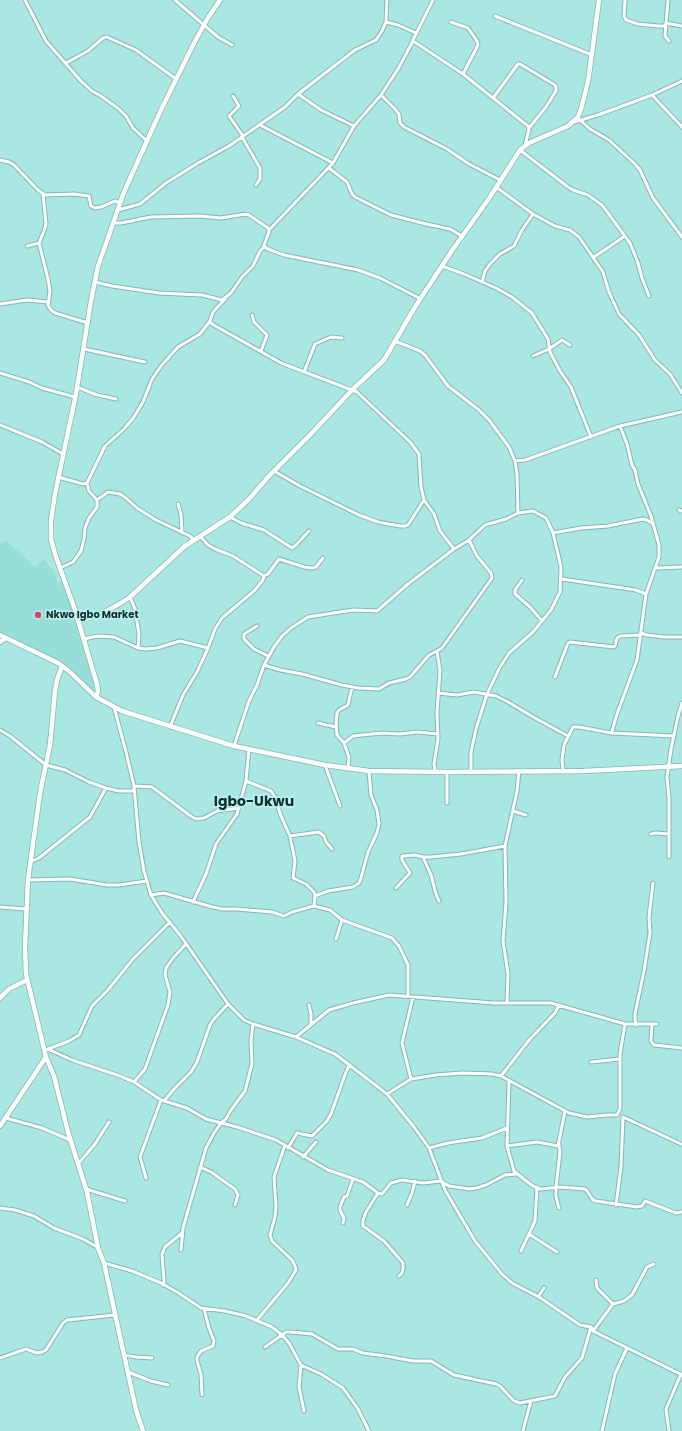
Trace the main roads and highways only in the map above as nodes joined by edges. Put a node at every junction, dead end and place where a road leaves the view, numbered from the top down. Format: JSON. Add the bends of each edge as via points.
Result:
{"nodes":[{"id":1,"x":220,"y":0,"type":"edge"},
{"id":2,"x":599,"y":0,"type":"edge"},
{"id":3,"x":78,"y":621,"type":"junction"},
{"id":4,"x":0,"y":635,"type":"edge"},
{"id":5,"x":6,"y":638,"type":"junction"},
{"id":6,"x":0,"y":642,"type":"edge"},
{"id":7,"x":62,"y":666,"type":"junction"},
{"id":8,"x":98,"y":686,"type":"junction"},
{"id":9,"x":92,"y":693,"type":"junction"},
{"id":10,"x":96,"y":697,"type":"junction"},
{"id":11,"x":682,"y":766,"type":"edge"},
{"id":12,"x":27,"y":980,"type":"junction"},
{"id":13,"x":0,"y":998,"type":"edge"},
{"id":14,"x":46,"y":1057,"type":"junction"},
{"id":15,"x":0,"y":1126,"type":"edge"},
{"id":16,"x":143,"y":1431,"type":"edge"}],
"edges":[{"from":1,"to":3,"type":"main road","via":[[176,79],[147,141],[120,203],[98,266],[51,520],[52,539]]},
{"from":2,"to":3,"type":"main road","via":[[588,82],[578,117],[574,122],[525,145],[520,150],[442,266],[381,364],[352,390],[230,517],[175,553],[130,597],[111,609]]},
{"from":3,"to":8,"type":"main road"},
{"from":4,"to":5,"type":"main road"},
{"from":5,"to":6,"type":"main road"},
{"from":5,"to":7,"type":"main road"},
{"from":7,"to":9,"type":"main road"},
{"from":7,"to":12,"type":"main road","via":[[55,691],[50,745],[30,862],[26,909]]},
{"from":8,"to":9,"type":"main road"},
{"from":8,"to":10,"type":"main road"},
{"from":9,"to":10,"type":"main road"},
{"from":10,"to":11,"type":"main road","via":[[114,707],[170,727],[248,750],[348,769],[447,772],[584,771]]},
{"from":12,"to":13,"type":"main road","via":[[9,989]]},
{"from":12,"to":14,"type":"main road"},
{"from":14,"to":15,"type":"main road"},
{"from":14,"to":16,"type":"main road","via":[[54,1076],[86,1189]]}]}
